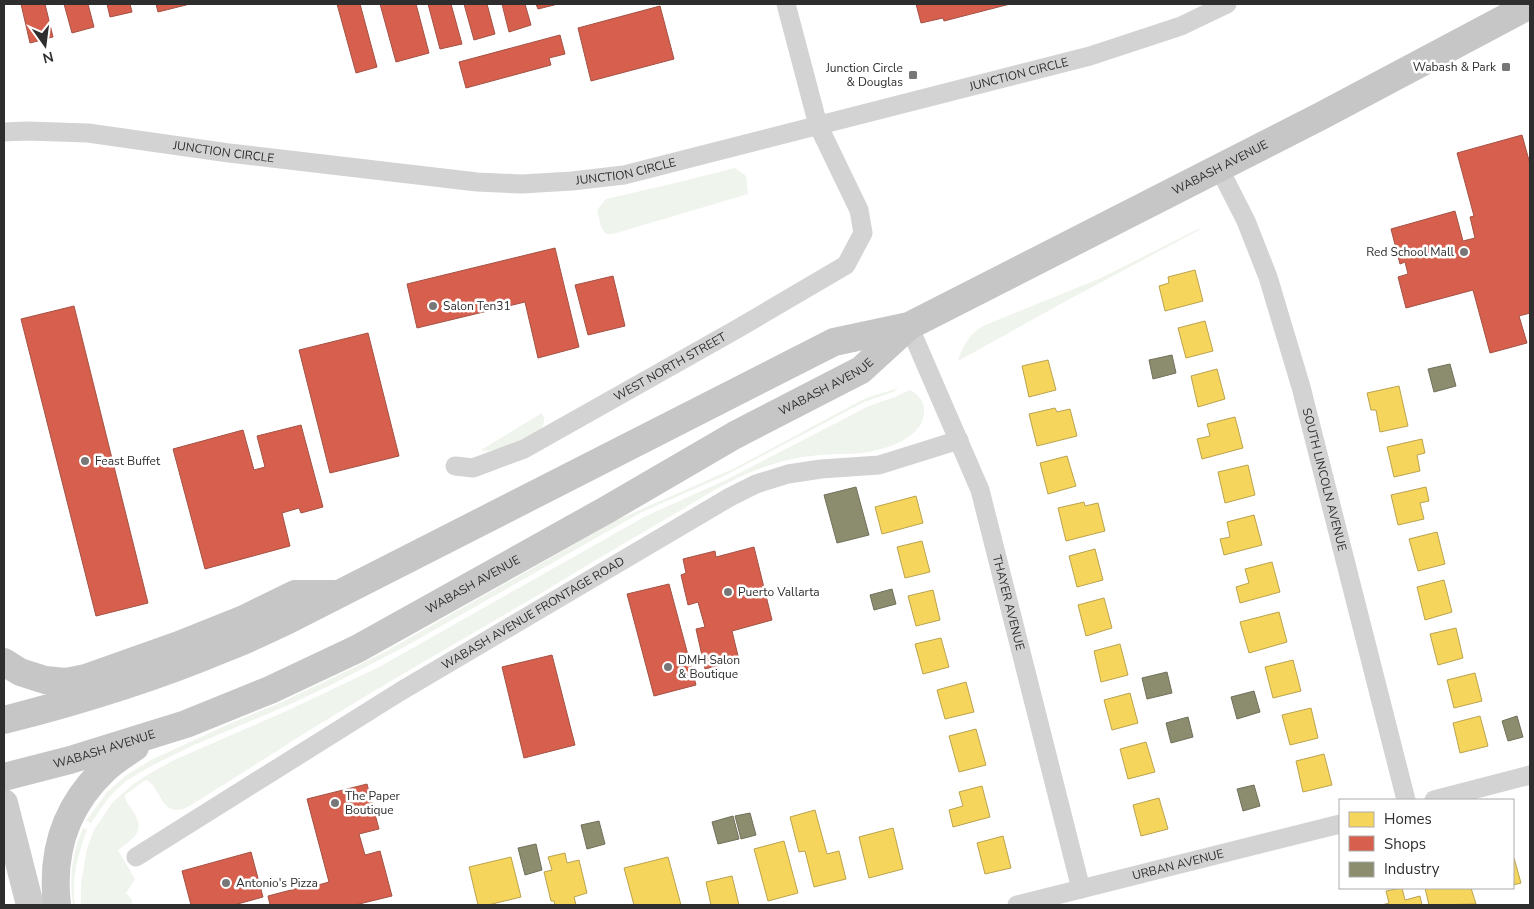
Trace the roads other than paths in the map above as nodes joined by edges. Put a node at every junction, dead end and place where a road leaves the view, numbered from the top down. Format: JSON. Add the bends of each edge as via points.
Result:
{"nodes":[{"id":1,"x":786,"y":4,"type":"edge"},
{"id":2,"x":1227,"y":4,"type":"edge"},
{"id":3,"x":1530,"y":5,"type":"edge"},
{"id":4,"x":818,"y":125,"type":"junction"},
{"id":5,"x":4,"y":132,"type":"edge"},
{"id":6,"x":1219,"y":168,"type":"junction"},
{"id":7,"x":909,"y":326,"type":"junction"},
{"id":8,"x":959,"y":440,"type":"junction"},
{"id":9,"x":455,"y":466,"type":"dead end"},
{"id":10,"x":343,"y":594,"type":"junction"},
{"id":11,"x":4,"y":662,"type":"edge"},
{"id":12,"x":4,"y":720,"type":"edge"},
{"id":13,"x":177,"y":727,"type":"junction"},
{"id":14,"x":1530,"y":775,"type":"edge"},
{"id":15,"x":4,"y":777,"type":"edge"},
{"id":16,"x":1406,"y":799,"type":"edge"},
{"id":17,"x":1438,"y":799,"type":"edge"},
{"id":18,"x":4,"y":803,"type":"edge"},
{"id":19,"x":1339,"y":824,"type":"edge"},
{"id":20,"x":136,"y":857,"type":"dead end"},
{"id":21,"x":1081,"y":889,"type":"junction"},
{"id":22,"x":30,"y":905,"type":"edge"},
{"id":23,"x":57,"y":905,"type":"edge"},
{"id":24,"x":1017,"y":905,"type":"edge"}],
"edges":[{"from":1,"to":4,"type":"street"},
{"from":2,"to":4,"type":"street","name":"JUNCTION CIRCLE","via":[[1181,26],[1090,56]]},
{"from":3,"to":6,"type":"main road","name":"WABASH AVENUE"},
{"from":4,"to":5,"type":"street","name":"JUNCTION CIRCLE","via":[[624,175],[522,184],[477,182],[88,134]]},
{"from":4,"to":9,"type":"street","name":"WEST NORTH STREET","via":[[859,210],[862,233],[846,265],[524,449],[473,468]]},
{"from":6,"to":7,"type":"main road","name":"WABASH AVENUE"},
{"from":6,"to":16,"type":"street","name":"SOUTH LINCOLN AVENUE","via":[[1246,221],[1268,277],[1301,387]]},
{"from":7,"to":8,"type":"street","name":"THAYER AVENUE"},
{"from":7,"to":10,"type":"main road","name":"WABASH AVENUE","via":[[834,342]]},
{"from":7,"to":13,"type":"main road","name":"WABASH AVENUE","via":[[861,370],[735,435],[357,649],[270,690]]},
{"from":8,"to":20,"type":"street","name":"WABASH AVENUE FRONTAGE ROAD","via":[[879,465],[788,474],[756,484],[401,691]]},
{"from":8,"to":21,"type":"street","name":"THAYER AVENUE","via":[[980,490]]},
{"from":10,"to":11,"type":"main road","via":[[295,594],[244,619],[86,678],[66,682],[45,680],[20,672]]},
{"from":10,"to":12,"type":"main road","name":"WABASH AVENUE","via":[[164,672]]},
{"from":13,"to":15,"type":"main road","name":"WABASH AVENUE"},
{"from":13,"to":23,"type":"main road","via":[[135,747],[105,769],[87,788],[64,828],[57,856]]},
{"from":14,"to":17,"type":"street"},
{"from":18,"to":22,"type":"main road"},
{"from":19,"to":21,"type":"street","name":"URBAN AVENUE"},
{"from":21,"to":24,"type":"street","name":"URBAN AVENUE"}]}
